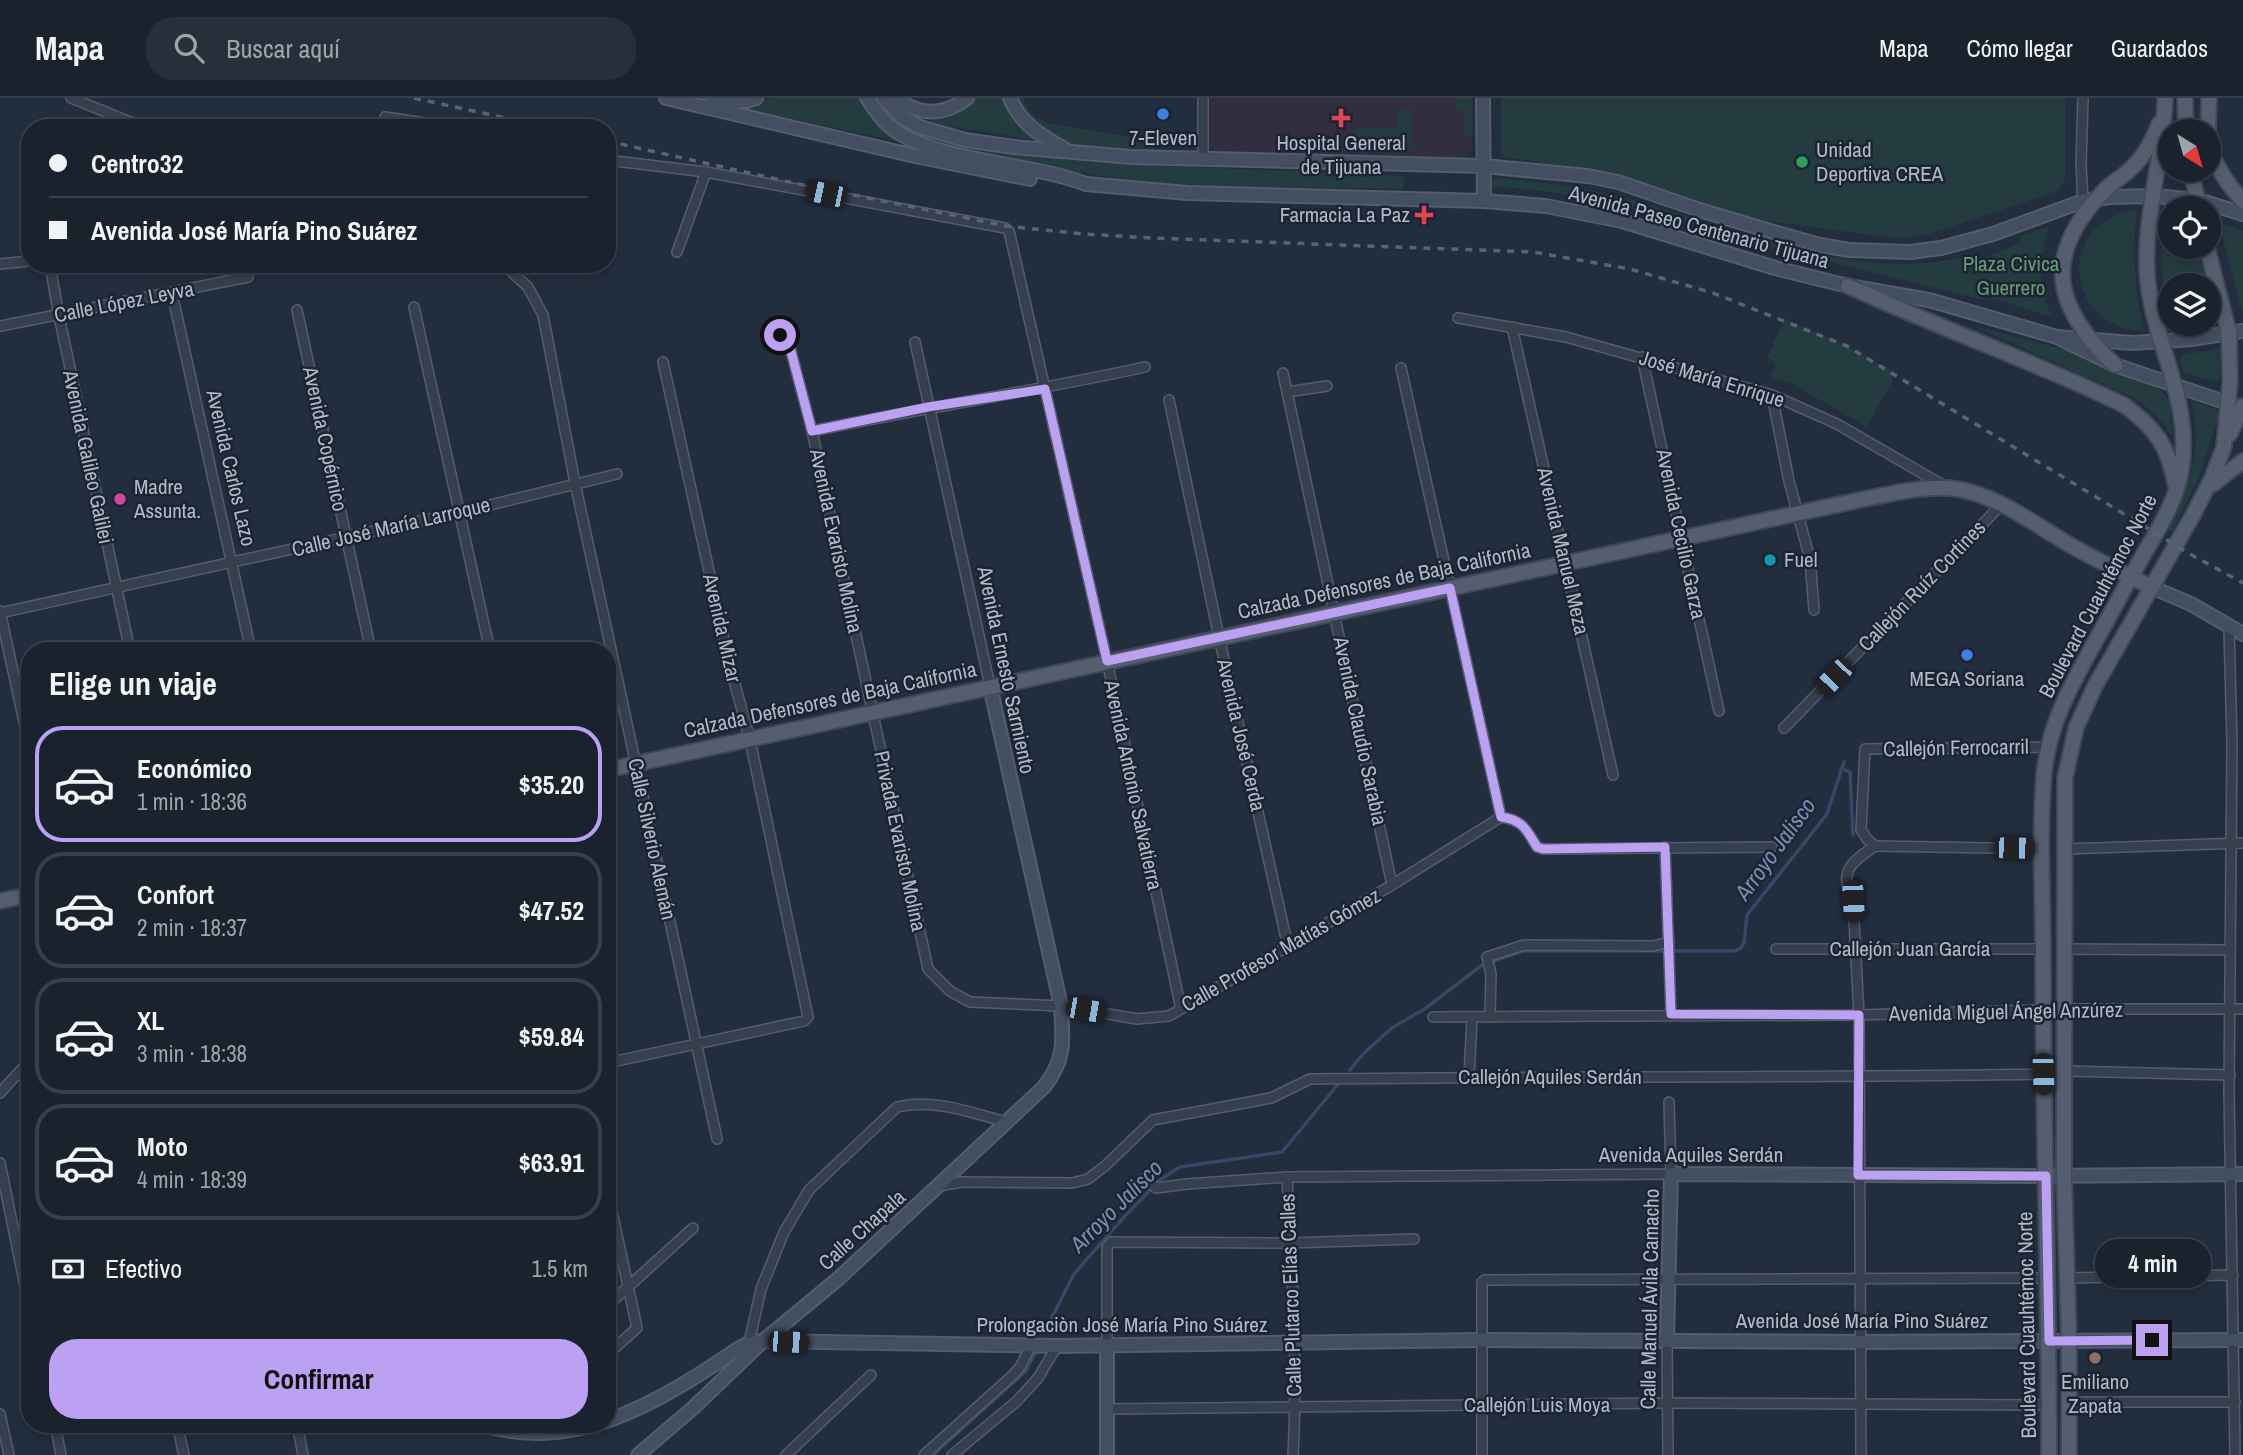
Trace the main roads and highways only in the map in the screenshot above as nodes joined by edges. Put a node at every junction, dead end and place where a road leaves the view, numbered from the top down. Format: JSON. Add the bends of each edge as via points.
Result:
{"nodes":[{"id":1,"x":666,"y":98,"type":"edge"},
{"id":2,"x":756,"y":98,"type":"edge"},
{"id":3,"x":867,"y":98,"type":"edge"},
{"id":4,"x":884,"y":98,"type":"edge"},
{"id":5,"x":896,"y":98,"type":"edge"},
{"id":6,"x":967,"y":98,"type":"edge"},
{"id":7,"x":1010,"y":98,"type":"edge"},
{"id":8,"x":1483,"y":98,"type":"edge"},
{"id":9,"x":2185,"y":98,"type":"edge"},
{"id":10,"x":2209,"y":98,"type":"edge"},
{"id":11,"x":2165,"y":104,"type":"edge"},
{"id":12,"x":700,"y":106,"type":"junction"},
{"id":13,"x":2186,"y":119,"type":"edge"},
{"id":14,"x":2208,"y":119,"type":"edge"},
{"id":15,"x":1069,"y":152,"type":"junction"},
{"id":16,"x":1483,"y":166,"type":"junction"},
{"id":17,"x":2221,"y":171,"type":"edge"},
{"id":18,"x":1086,"y":184,"type":"junction"},
{"id":19,"x":2154,"y":196,"type":"junction"},
{"id":20,"x":2158,"y":197,"type":"edge"},
{"id":21,"x":2090,"y":200,"type":"junction"},
{"id":22,"x":1484,"y":201,"type":"junction"},
{"id":23,"x":2243,"y":201,"type":"edge"},
{"id":24,"x":2221,"y":209,"type":"edge"},
{"id":25,"x":2243,"y":214,"type":"edge"},
{"id":26,"x":2211,"y":259,"type":"edge"},
{"id":27,"x":1848,"y":286,"type":"junction"},
{"id":28,"x":2236,"y":332,"type":"edge"},
{"id":29,"x":2057,"y":337,"type":"junction"},
{"id":30,"x":2091,"y":340,"type":"junction"},
{"id":31,"x":2163,"y":342,"type":"junction"},
{"id":32,"x":2115,"y":365,"type":"junction"},
{"id":33,"x":2177,"y":388,"type":"junction"},
{"id":34,"x":2228,"y":403,"type":"junction"},
{"id":35,"x":2243,"y":408,"type":"edge"},
{"id":36,"x":2224,"y":447,"type":"junction"},
{"id":37,"x":2243,"y":461,"type":"edge"},
{"id":38,"x":2176,"y":492,"type":"junction"},
{"id":39,"x":2205,"y":492,"type":"junction"},
{"id":40,"x":2131,"y":576,"type":"junction"},
{"id":41,"x":2151,"y":587,"type":"junction"},
{"id":42,"x":2243,"y":634,"type":"edge"},
{"id":43,"x":990,"y":686,"type":"junction"},
{"id":44,"x":616,"y":768,"type":"edge"},
{"id":45,"x":21,"y":897,"type":"edge"},
{"id":46,"x":0,"y":901,"type":"edge"},
{"id":47,"x":1061,"y":1006,"type":"joint"},
{"id":48,"x":1671,"y":1174,"type":"joint"},
{"id":49,"x":2237,"y":1174,"type":"edge"},
{"id":50,"x":2064,"y":1175,"type":"junction"},
{"id":51,"x":2046,"y":1176,"type":"junction"},
{"id":52,"x":1667,"y":1339,"type":"junction"},
{"id":53,"x":1481,"y":1340,"type":"joint"},
{"id":54,"x":2069,"y":1340,"type":"junction"},
{"id":55,"x":2239,"y":1340,"type":"edge"},
{"id":56,"x":763,"y":1341,"type":"junction"},
{"id":57,"x":2049,"y":1341,"type":"junction"},
{"id":58,"x":1107,"y":1346,"type":"junction"},
{"id":59,"x":616,"y":1427,"type":"edge"},
{"id":60,"x":500,"y":1433,"type":"edge"},
{"id":61,"x":601,"y":1433,"type":"edge"},
{"id":62,"x":638,"y":1455,"type":"edge"},
{"id":63,"x":1107,"y":1455,"type":"edge"},
{"id":64,"x":2049,"y":1455,"type":"edge"},
{"id":65,"x":2069,"y":1455,"type":"edge"}],
"edges":[{"from":1,"to":12,"type":"main road"},
{"from":2,"to":12,"type":"main road"},
{"from":3,"to":18,"type":"main road","name":"Avenida Paseo Centenario Tijuana","via":[[887,124],[924,144]]},
{"from":4,"to":15,"type":"main road","name":"Avenida Paseo Centenario Tijuana","via":[[902,117],[920,127],[965,140]]},
{"from":5,"to":6,"type":"main road","via":[[909,108],[935,112]]},
{"from":7,"to":15,"type":"main road","via":[[1035,131]]},
{"from":8,"to":16,"type":"main road"},
{"from":9,"to":13,"type":"main road"},
{"from":10,"to":14,"type":"main road"},
{"from":11,"to":19,"type":"main road","name":"Boulevard Cuauhtémoc Norte"},
{"from":11,"to":21,"type":"main road","via":[[2144,154]]},
{"from":12,"to":18,"type":"main road","via":[[976,168],[1068,185]]},
{"from":15,"to":16,"type":"main road","name":"Avenida Paseo Centenario Tijuana"},
{"from":16,"to":21,"type":"main road","name":"Avenida Paseo Centenario Tijuana","via":[[1618,182],[1820,245],[1874,252],[1967,242]]},
{"from":16,"to":22,"type":"main road"},
{"from":17,"to":23,"type":"main road"},
{"from":18,"to":22,"type":"main road","name":"Avenida Paseo Centenario Tijuana","via":[[1187,193]]},
{"from":19,"to":20,"type":"main road","name":"Avenida Paseo Centenario Tijuana"},
{"from":19,"to":21,"type":"main road","name":"Avenida Paseo Centenario Tijuana"},
{"from":19,"to":31,"type":"main road","name":"Boulevard Cuauhtémoc Norte","via":[[2147,273]]},
{"from":21,"to":30,"type":"main road","via":[[2064,256],[2061,275],[2069,309]]},
{"from":22,"to":27,"type":"main road","name":"Avenida Paseo Centenario Tijuana","via":[[1588,213]]},
{"from":24,"to":25,"type":"main road","name":"Avenida Paseo Centenario Tijuana"},
{"from":26,"to":28,"type":"main road","name":"Boulevard Cuauhtémoc Norte"},
{"from":27,"to":29,"type":"main road","name":"Avenida Paseo Centenario Tijuana","via":[[1929,300]]},
{"from":27,"to":38,"type":"main road","via":[[2124,405],[2149,425],[2162,443],[2171,460]]},
{"from":28,"to":31,"type":"main road","name":"Avenida Paseo Centenario Tijuana"},
{"from":28,"to":34,"type":"main road","name":"Boulevard Cuauhtémoc Norte"},
{"from":29,"to":30,"type":"main road","name":"Avenida Paseo Centenario Tijuana"},
{"from":29,"to":32,"type":"main road"},
{"from":30,"to":31,"type":"main road","name":"Avenida Paseo Centenario Tijuana"},
{"from":30,"to":32,"type":"main road"},
{"from":31,"to":33,"type":"main road","name":"Boulevard Cuauhtémoc Norte"},
{"from":32,"to":33,"type":"main road"},
{"from":33,"to":34,"type":"main road"},
{"from":33,"to":38,"type":"main road","name":"Boulevard Cuauhtémoc Norte","via":[[2184,447]]},
{"from":34,"to":35,"type":"main road"},
{"from":34,"to":36,"type":"main road","name":"Boulevard Cuauhtémoc Norte"},
{"from":35,"to":36,"type":"main road"},
{"from":36,"to":39,"type":"main road","name":"Boulevard Cuauhtémoc Norte"},
{"from":37,"to":39,"type":"main road"},
{"from":38,"to":40,"type":"main road","name":"Boulevard Cuauhtémoc Norte"},
{"from":39,"to":41,"type":"main road","name":"Boulevard Cuauhtémoc Norte"},
{"from":40,"to":41,"type":"main road","name":"Calzada Defensores de Baja California"},
{"from":40,"to":43,"type":"main road","name":"Calzada Defensores de Baja California","via":[[1982,495],[1947,488],[1919,489]]},
{"from":40,"to":51,"type":"main road","name":"Boulevard Cuauhtémoc Norte","via":[[2067,694],[2047,747],[2043,775]]},
{"from":41,"to":42,"type":"main road"},
{"from":41,"to":50,"type":"main road","name":"Boulevard Cuauhtémoc Norte","via":[[2076,728],[2065,778]]},
{"from":43,"to":44,"type":"main road","name":"Calzada Defensores de Baja California"},
{"from":43,"to":47,"type":"main road","name":"Avenida Ernesto Sarmiento"},
{"from":45,"to":46,"type":"main road"},
{"from":47,"to":56,"type":"main road","name":"Calle Chapala","via":[[1063,1045],[1054,1074],[1044,1087],[838,1279]]},
{"from":48,"to":51,"type":"main road","name":"Avenida Aquiles Serdán"},
{"from":48,"to":52,"type":"main road","name":"Calle Manuel Ávila Camacho"},
{"from":49,"to":50,"type":"main road","name":"Avenida Aquiles Serdán"},
{"from":50,"to":51,"type":"main road","name":"Avenida Aquiles Serdán"},
{"from":50,"to":54,"type":"main road","name":"Boulevard Cuauhtémoc Norte"},
{"from":51,"to":57,"type":"main road","name":"Boulevard Cuauhtémoc Norte"},
{"from":52,"to":53,"type":"main road","name":"Avenida José María Pino Suárez"},
{"from":52,"to":57,"type":"main road","name":"Avenida José María Pino Suárez"},
{"from":53,"to":58,"type":"main road","name":"Prolongaciòn José María Pino Suárez"},
{"from":54,"to":55,"type":"main road","name":"Avenida José María Pino Suárez"},
{"from":54,"to":57,"type":"main road","name":"Avenida José María Pino Suárez"},
{"from":54,"to":65,"type":"main road","name":"Boulevard Cuauhtémoc Norte"},
{"from":56,"to":58,"type":"main road","name":"Prolongaciòn José María Pino Suárez"},
{"from":56,"to":59,"type":"main road","via":[[749,1343],[642,1416]]},
{"from":56,"to":62,"type":"main road","name":"Calle Chapala"},
{"from":57,"to":64,"type":"main road","name":"Boulevard Cuauhtémoc Norte"},
{"from":58,"to":63,"type":"main road"},
{"from":60,"to":61,"type":"main road","via":[[549,1444]]}]}
